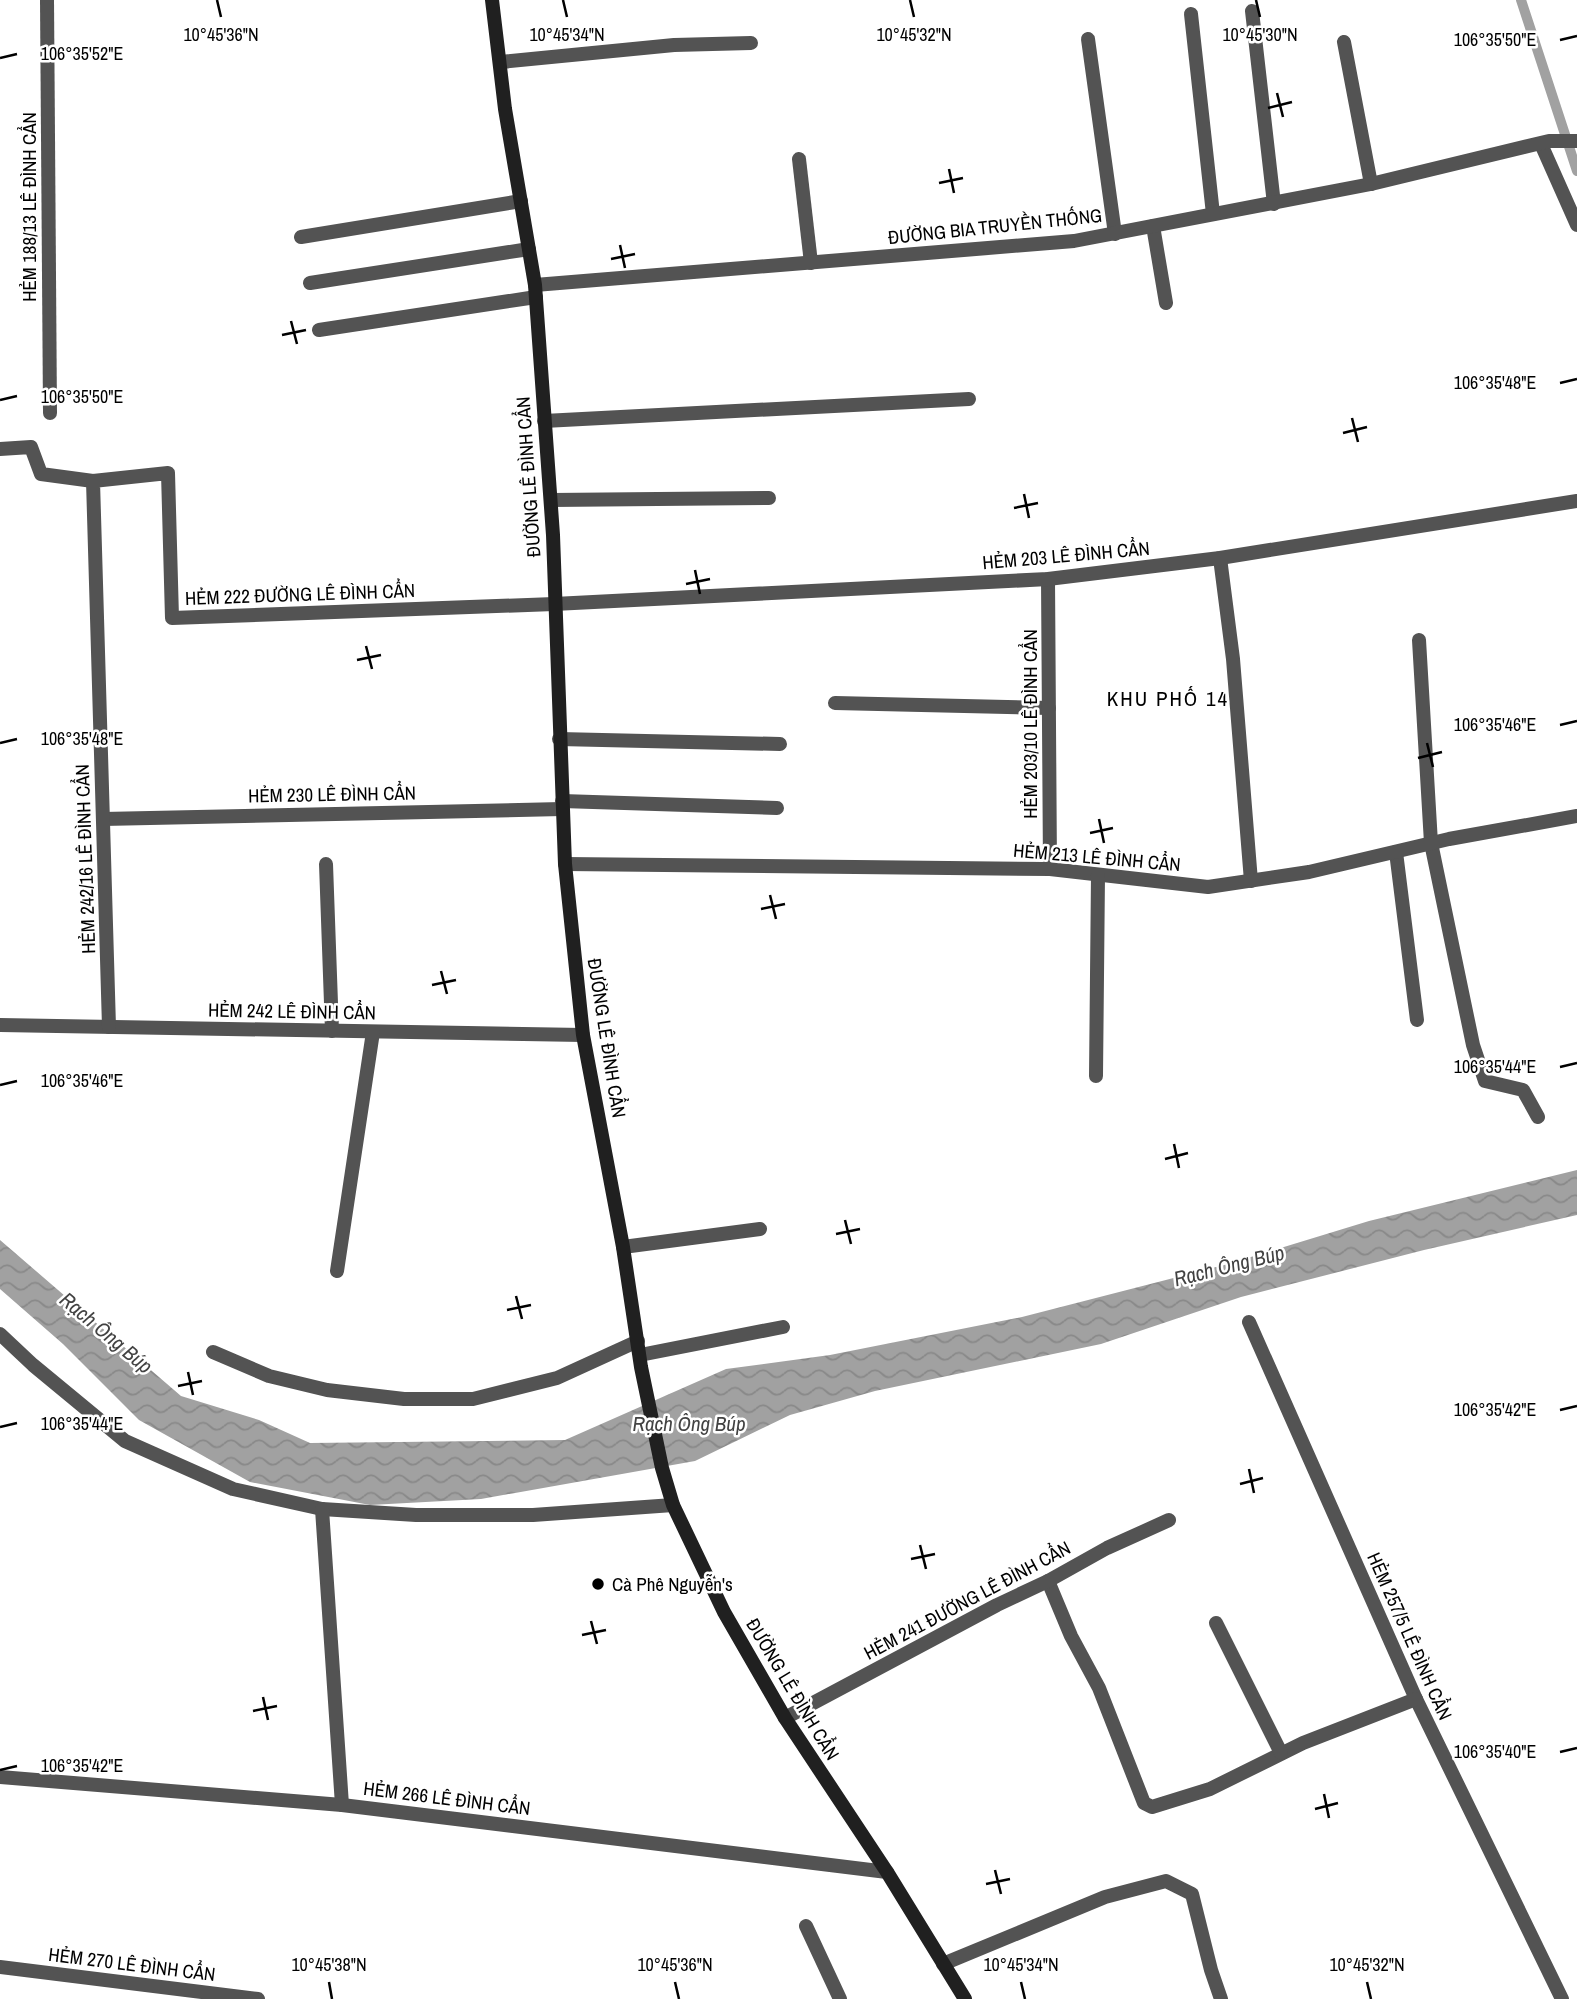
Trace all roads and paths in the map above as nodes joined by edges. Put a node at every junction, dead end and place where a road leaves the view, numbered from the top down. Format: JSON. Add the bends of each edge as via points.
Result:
{"nodes":[{"id":1,"x":47,"y":0,"type":"edge"},
{"id":2,"x":492,"y":0,"type":"edge"},
{"id":3,"x":1252,"y":11,"type":"dead end"},
{"id":4,"x":1191,"y":14,"type":"dead end"},
{"id":5,"x":1088,"y":39,"type":"dead end"},
{"id":6,"x":1344,"y":42,"type":"dead end"},
{"id":7,"x":751,"y":43,"type":"dead end"},
{"id":8,"x":501,"y":62,"type":"junction"},
{"id":9,"x":1577,"y":141,"type":"edge"},
{"id":10,"x":1545,"y":143,"type":"junction"},
{"id":11,"x":799,"y":159,"type":"dead end"},
{"id":12,"x":1371,"y":184,"type":"junction"},
{"id":13,"x":521,"y":201,"type":"junction"},
{"id":14,"x":1275,"y":204,"type":"junction"},
{"id":15,"x":1213,"y":214,"type":"junction"},
{"id":16,"x":1577,"y":225,"type":"edge"},
{"id":17,"x":1153,"y":226,"type":"junction"},
{"id":18,"x":1115,"y":234,"type":"junction"},
{"id":19,"x":300,"y":237,"type":"dead end"},
{"id":20,"x":529,"y":249,"type":"junction"},
{"id":21,"x":811,"y":263,"type":"junction"},
{"id":22,"x":310,"y":283,"type":"dead end"},
{"id":23,"x":535,"y":291,"type":"junction"},
{"id":24,"x":1166,"y":303,"type":"dead end"},
{"id":25,"x":319,"y":330,"type":"dead end"},
{"id":26,"x":969,"y":399,"type":"dead end"},
{"id":27,"x":50,"y":414,"type":"dead end"},
{"id":28,"x":544,"y":421,"type":"junction"},
{"id":29,"x":0,"y":449,"type":"edge"},
{"id":30,"x":93,"y":481,"type":"junction"},
{"id":31,"x":769,"y":498,"type":"dead end"},
{"id":32,"x":551,"y":500,"type":"junction"},
{"id":33,"x":1577,"y":501,"type":"edge"},
{"id":34,"x":1220,"y":558,"type":"junction"},
{"id":35,"x":1048,"y":579,"type":"junction"},
{"id":36,"x":554,"y":604,"type":"junction"},
{"id":37,"x":1419,"y":640,"type":"dead end"},
{"id":38,"x":835,"y":703,"type":"dead end"},
{"id":39,"x":1049,"y":708,"type":"junction"},
{"id":40,"x":559,"y":739,"type":"junction"},
{"id":41,"x":780,"y":744,"type":"dead end"},
{"id":42,"x":562,"y":805,"type":"junction"},
{"id":43,"x":777,"y":808,"type":"dead end"},
{"id":44,"x":1577,"y":816,"type":"edge"},
{"id":45,"x":103,"y":819,"type":"junction"},
{"id":46,"x":1432,"y":843,"type":"junction"},
{"id":47,"x":1396,"y":852,"type":"junction"},
{"id":48,"x":326,"y":864,"type":"dead end"},
{"id":49,"x":565,"y":864,"type":"junction"},
{"id":50,"x":1050,"y":869,"type":"junction"},
{"id":51,"x":1098,"y":875,"type":"junction"},
{"id":52,"x":1251,"y":881,"type":"junction"},
{"id":53,"x":1417,"y":1020,"type":"dead end"},
{"id":54,"x":0,"y":1025,"type":"edge"},
{"id":55,"x":108,"y":1027,"type":"junction"},
{"id":56,"x":332,"y":1031,"type":"junction"},
{"id":57,"x":373,"y":1032,"type":"junction"},
{"id":58,"x":583,"y":1035,"type":"junction"},
{"id":59,"x":1096,"y":1076,"type":"dead end"},
{"id":60,"x":1538,"y":1116,"type":"dead end"},
{"id":61,"x":760,"y":1229,"type":"dead end"},
{"id":62,"x":624,"y":1247,"type":"junction"},
{"id":63,"x":337,"y":1271,"type":"dead end"},
{"id":64,"x":1249,"y":1322,"type":"dead end"},
{"id":65,"x":783,"y":1326,"type":"dead end"},
{"id":66,"x":0,"y":1334,"type":"edge"},
{"id":67,"x":213,"y":1352,"type":"dead end"},
{"id":68,"x":640,"y":1354,"type":"junction"},
{"id":69,"x":673,"y":1505,"type":"junction"},
{"id":70,"x":322,"y":1509,"type":"junction"},
{"id":71,"x":1169,"y":1520,"type":"dead end"},
{"id":72,"x":1048,"y":1581,"type":"junction"},
{"id":73,"x":1216,"y":1623,"type":"dead end"},
{"id":74,"x":1416,"y":1699,"type":"junction"},
{"id":75,"x":785,"y":1718,"type":"junction"},
{"id":76,"x":1281,"y":1753,"type":"junction"},
{"id":77,"x":0,"y":1777,"type":"edge"},
{"id":78,"x":342,"y":1805,"type":"junction"},
{"id":79,"x":887,"y":1872,"type":"junction"},
{"id":80,"x":806,"y":1926,"type":"dead end"},
{"id":81,"x":943,"y":1964,"type":"junction"},
{"id":82,"x":0,"y":1967,"type":"edge"},
{"id":83,"x":258,"y":1999,"type":"edge"},
{"id":84,"x":840,"y":1999,"type":"edge"},
{"id":85,"x":965,"y":1999,"type":"edge"},
{"id":86,"x":1221,"y":1999,"type":"edge"},
{"id":87,"x":1562,"y":1999,"type":"edge"}],
"edges":[{"from":1,"to":27,"type":"street","name":"HẺM 188/13 LÊ ĐÌNH CẨN"},
{"from":2,"to":8,"type":"street","name":"ĐƯỜNG LÊ ĐÌNH CẨN"},
{"from":3,"to":14,"type":"street"},
{"from":4,"to":15,"type":"street"},
{"from":5,"to":18,"type":"street"},
{"from":6,"to":12,"type":"street"},
{"from":7,"to":8,"type":"street","via":[[674,44]]},
{"from":8,"to":13,"type":"street","name":"ĐƯỜNG LÊ ĐÌNH CẨN"},
{"from":9,"to":10,"type":"street","name":"ĐƯỜNG BIA TRUYỀN THỐNG"},
{"from":10,"to":12,"type":"street","name":"ĐƯỜNG BIA TRUYỀN THỐNG"},
{"from":10,"to":16,"type":"street"},
{"from":11,"to":21,"type":"street"},
{"from":12,"to":14,"type":"street","name":"ĐƯỜNG BIA TRUYỀN THỐNG"},
{"from":13,"to":19,"type":"street"},
{"from":13,"to":20,"type":"street","name":"ĐƯỜNG LÊ ĐÌNH CẨN"},
{"from":14,"to":15,"type":"street","name":"ĐƯỜNG BIA TRUYỀN THỐNG"},
{"from":15,"to":17,"type":"street","name":"ĐƯỜNG BIA TRUYỀN THỐNG"},
{"from":17,"to":18,"type":"street","name":"ĐƯỜNG BIA TRUYỀN THỐNG"},
{"from":17,"to":24,"type":"street"},
{"from":18,"to":21,"type":"street","name":"ĐƯỜNG BIA TRUYỀN THỐNG"},
{"from":20,"to":22,"type":"street"},
{"from":20,"to":23,"type":"street","name":"ĐƯỜNG LÊ ĐÌNH CẨN"},
{"from":21,"to":23,"type":"street","name":"ĐƯỜNG BIA TRUYỀN THỐNG"},
{"from":23,"to":25,"type":"street","name":"ĐƯỜNG BIA TRUYỀN THỐNG"},
{"from":23,"to":28,"type":"street","name":"ĐƯỜNG LÊ ĐÌNH CẨN"},
{"from":26,"to":28,"type":"street"},
{"from":28,"to":32,"type":"street","name":"ĐƯỜNG LÊ ĐÌNH CẨN"},
{"from":29,"to":30,"type":"street","name":"HẺM 222 ĐƯỜNG LÊ ĐÌNH CẨN","via":[[31,447],[41,474]]},
{"from":30,"to":36,"type":"street","name":"HẺM 222 ĐƯỜNG LÊ ĐÌNH CẨN","via":[[168,473],[172,618]]},
{"from":30,"to":45,"type":"street","name":"HẺM 242/16 LÊ ĐÌNH CẨN"},
{"from":31,"to":32,"type":"street"},
{"from":32,"to":36,"type":"street","name":"ĐƯỜNG LÊ ĐÌNH CẨN"},
{"from":33,"to":34,"type":"street","name":"HẺM 203 LÊ ĐÌNH CẨN"},
{"from":34,"to":35,"type":"street","name":"HẺM 203 LÊ ĐÌNH CẨN"},
{"from":34,"to":52,"type":"street"},
{"from":35,"to":36,"type":"street","name":"HẺM 203 LÊ ĐÌNH CẨN"},
{"from":35,"to":39,"type":"street","name":"HẺM 203/10 LÊ ĐÌNH CẨN"},
{"from":36,"to":40,"type":"street","name":"ĐƯỜNG LÊ ĐÌNH CẨN"},
{"from":37,"to":46,"type":"street"},
{"from":38,"to":39,"type":"street"},
{"from":39,"to":50,"type":"street","name":"HẺM 203/10 LÊ ĐÌNH CẨN"},
{"from":40,"to":41,"type":"street"},
{"from":40,"to":42,"type":"street","name":"ĐƯỜNG LÊ ĐÌNH CẨN"},
{"from":42,"to":43,"type":"street","name":"HẺM 230 LÊ ĐÌNH CẨN"},
{"from":42,"to":45,"type":"street","name":"HẺM 230 LÊ ĐÌNH CẨN"},
{"from":42,"to":49,"type":"street","name":"ĐƯỜNG LÊ ĐÌNH CẨN"},
{"from":44,"to":46,"type":"street","name":"HẺM 213 LÊ ĐÌNH CẨN"},
{"from":45,"to":55,"type":"street","name":"HẺM 242/16 LÊ ĐÌNH CẨN"},
{"from":46,"to":47,"type":"street","name":"HẺM 213 LÊ ĐÌNH CẨN"},
{"from":46,"to":60,"type":"street","via":[[1473,1045],[1485,1081],[1523,1090]]},
{"from":47,"to":52,"type":"street","name":"HẺM 213 LÊ ĐÌNH CẨN"},
{"from":47,"to":53,"type":"street"},
{"from":48,"to":56,"type":"street"},
{"from":49,"to":50,"type":"street","name":"HẺM 213 LÊ ĐÌNH CẨN"},
{"from":49,"to":58,"type":"street","name":"ĐƯỜNG LÊ ĐÌNH CẨN"},
{"from":50,"to":51,"type":"street","name":"HẺM 213 LÊ ĐÌNH CẨN"},
{"from":51,"to":52,"type":"street","name":"HẺM 213 LÊ ĐÌNH CẨN","via":[[1208,887]]},
{"from":51,"to":59,"type":"street"},
{"from":54,"to":55,"type":"street","name":"HẺM 242 LÊ ĐÌNH CẨN"},
{"from":55,"to":56,"type":"street","name":"HẺM 242 LÊ ĐÌNH CẨN"},
{"from":56,"to":57,"type":"street","name":"HẺM 242 LÊ ĐÌNH CẨN"},
{"from":57,"to":58,"type":"street","name":"HẺM 242 LÊ ĐÌNH CẨN"},
{"from":57,"to":63,"type":"street"},
{"from":58,"to":62,"type":"street","name":"ĐƯỜNG LÊ ĐÌNH CẨN"},
{"from":61,"to":62,"type":"street"},
{"from":62,"to":68,"type":"street","name":"ĐƯỜNG LÊ ĐÌNH CẨN"},
{"from":64,"to":74,"type":"street","name":"HẺM 257/5 LÊ ĐÌNH CẨN"},
{"from":65,"to":68,"type":"street"},
{"from":66,"to":70,"type":"street","via":[[125,1441],[233,1489]]},
{"from":67,"to":68,"type":"street","via":[[269,1376],[327,1390],[404,1399],[473,1399]]},
{"from":68,"to":69,"type":"street","name":"ĐƯỜNG LÊ ĐÌNH CẨN"},
{"from":69,"to":70,"type":"street","via":[[533,1516]]},
{"from":69,"to":75,"type":"street","name":"ĐƯỜNG LÊ ĐÌNH CẨN","via":[[724,1612]]},
{"from":70,"to":78,"type":"street"},
{"from":71,"to":72,"type":"street","name":"HẺM 241 ĐƯỜNG LÊ ĐÌNH CẨN"},
{"from":72,"to":75,"type":"street","name":"HẺM 241 ĐƯỜNG LÊ ĐÌNH CẨN"},
{"from":72,"to":76,"type":"street","via":[[1099,1688],[1144,1802],[1152,1807],[1210,1789]]},
{"from":73,"to":76,"type":"street"},
{"from":74,"to":76,"type":"street"},
{"from":74,"to":87,"type":"street","name":"HẺM 257/5 LÊ ĐÌNH CẨN"},
{"from":75,"to":79,"type":"street","name":"ĐƯỜNG LÊ ĐÌNH CẨN"},
{"from":77,"to":78,"type":"street","name":"HẺM 266 LÊ ĐÌNH CẨN"},
{"from":78,"to":79,"type":"street","name":"HẺM 266 LÊ ĐÌNH CẨN"},
{"from":79,"to":81,"type":"street","name":"ĐƯỜNG LÊ ĐÌNH CẨN"},
{"from":80,"to":84,"type":"street"},
{"from":81,"to":85,"type":"street","name":"ĐƯỜNG LÊ ĐÌNH CẨN"},
{"from":81,"to":86,"type":"street","via":[[1105,1897],[1166,1881],[1192,1894]]},
{"from":82,"to":83,"type":"street","name":"HẺM 270 LÊ ĐÌNH CẨN"}]}
